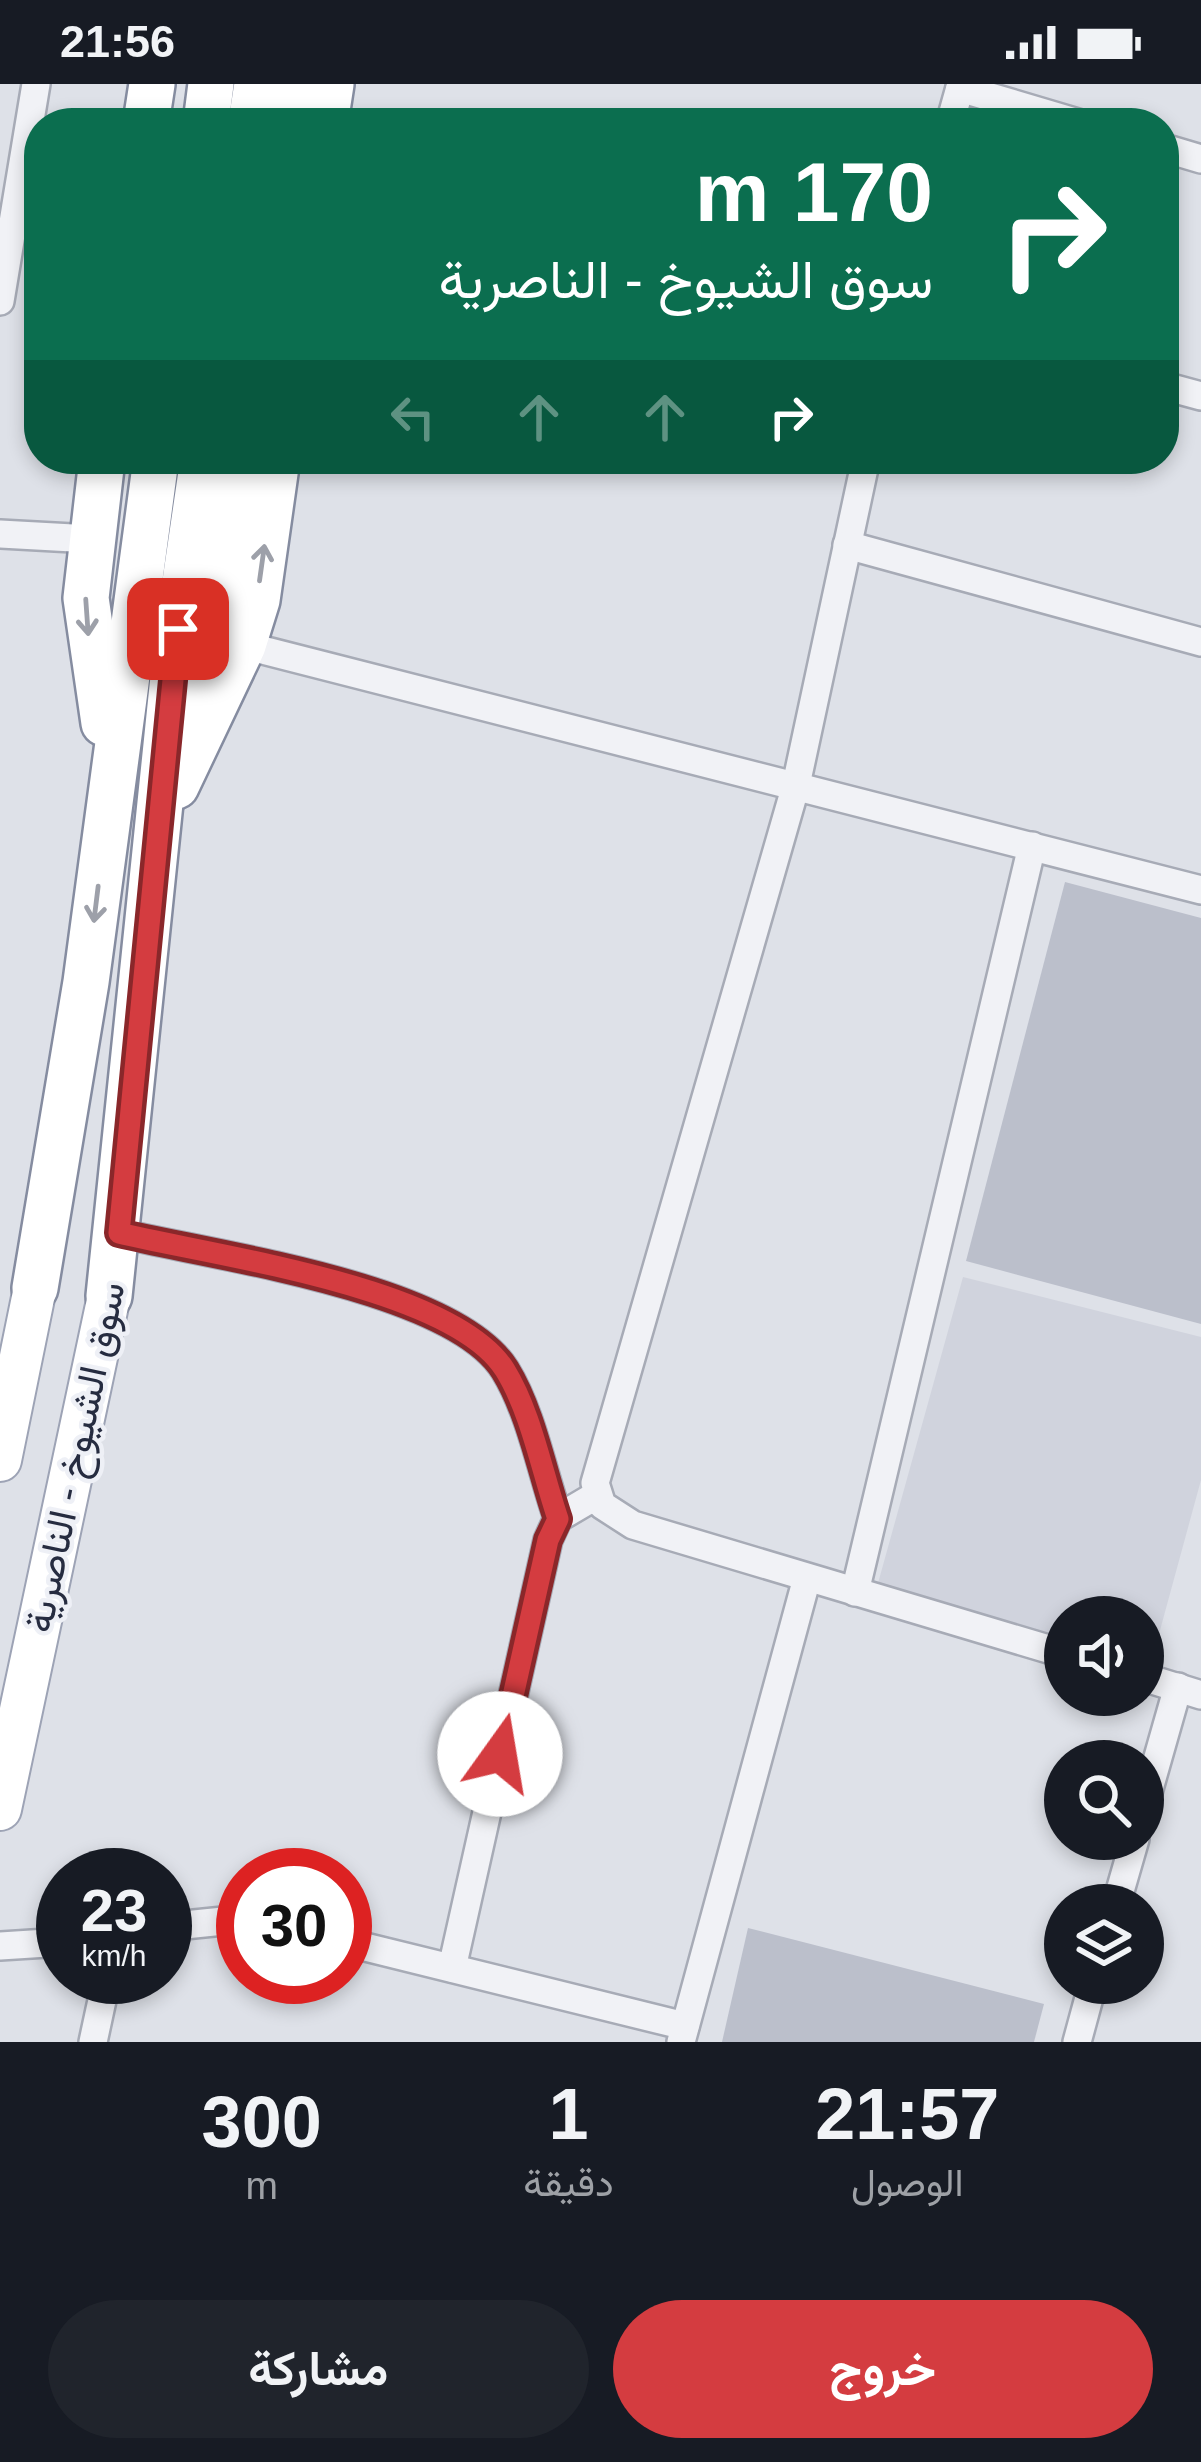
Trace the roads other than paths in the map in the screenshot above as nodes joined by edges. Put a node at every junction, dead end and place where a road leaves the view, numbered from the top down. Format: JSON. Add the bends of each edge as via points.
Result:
{"nodes":[{"id":1,"x":960,"y":86,"type":"edge"},
{"id":2,"x":1030,"y":108,"type":"edge"},
{"id":3,"x":24,"y":157,"type":"edge"},
{"id":4,"x":0,"y":302,"type":"edge"},
{"id":5,"x":100,"y":474,"type":"edge"},
{"id":6,"x":154,"y":474,"type":"edge"},
{"id":7,"x":200,"y":474,"type":"edge"},
{"id":8,"x":240,"y":474,"type":"edge"},
{"id":9,"x":275,"y":474,"type":"edge"},
{"id":10,"x":863,"y":474,"type":"edge"},
{"id":11,"x":0,"y":533,"type":"edge"},
{"id":12,"x":91,"y":539,"type":"junction"},
{"id":13,"x":847,"y":545,"type":"junction"},
{"id":14,"x":1201,"y":642,"type":"edge"},
{"id":15,"x":243,"y":645,"type":"junction"},
{"id":16,"x":181,"y":775,"type":"junction"},
{"id":17,"x":796,"y":785,"type":"junction"},
{"id":18,"x":106,"y":825,"type":"junction"},
{"id":19,"x":1032,"y":846,"type":"junction"},
{"id":20,"x":154,"y":870,"type":"junction"},
{"id":21,"x":1201,"y":890,"type":"edge"},
{"id":22,"x":119,"y":1233,"type":"junction"},
{"id":23,"x":35,"y":1288,"type":"joint"},
{"id":24,"x":109,"y":1296,"type":"joint"},
{"id":25,"x":0,"y":1460,"type":"edge"},
{"id":26,"x":597,"y":1495,"type":"junction"},
{"id":27,"x":558,"y":1519,"type":"junction"},
{"id":28,"x":807,"y":1578,"type":"junction"},
{"id":29,"x":855,"y":1592,"type":"junction"},
{"id":30,"x":1044,"y":1648,"type":"edge"},
{"id":31,"x":1189,"y":1691,"type":"edge"},
{"id":32,"x":1164,"y":1756,"type":"edge"},
{"id":33,"x":0,"y":1809,"type":"edge"},
{"id":34,"x":36,"y":1944,"type":"edge"},
{"id":35,"x":0,"y":1946,"type":"edge"},
{"id":36,"x":372,"y":1949,"type":"edge"},
{"id":37,"x":452,"y":1968,"type":"junction"},
{"id":38,"x":101,"y":2004,"type":"edge"},
{"id":39,"x":1088,"y":2004,"type":"edge"},
{"id":40,"x":683,"y":2034,"type":"edge"},
{"id":41,"x":93,"y":2042,"type":"edge"},
{"id":42,"x":1076,"y":2042,"type":"edge"}],
"edges":[{"from":1,"to":2,"type":"street"},
{"from":3,"to":4,"type":"street"},
{"from":5,"to":12,"type":"highway"},
{"from":6,"to":18,"type":"highway","name":"سوق الشيوخ - الناصرية"},
{"from":7,"to":20,"type":"highway","name":"سوق الشيوخ - الناصرية"},
{"from":8,"to":16,"type":"highway"},
{"from":15,"to":9,"type":"highway","one_way":true},
{"from":10,"to":13,"type":"street"},
{"from":11,"to":12,"type":"street"},
{"from":12,"to":18,"type":"highway","one_way":true,"via":[[87,624],[106,746]]},
{"from":13,"to":14,"type":"street"},
{"from":13,"to":17,"type":"street"},
{"from":15,"to":16,"type":"highway"},
{"from":15,"to":17,"type":"street"},
{"from":16,"to":20,"type":"highway"},
{"from":17,"to":19,"type":"street"},
{"from":17,"to":26,"type":"street","via":[[597,1472]]},
{"from":18,"to":23,"type":"highway","name":"سوق الشيوخ - الناصرية","one_way":true},
{"from":19,"to":21,"type":"street"},
{"from":19,"to":29,"type":"street"},
{"from":20,"to":22,"type":"highway","name":"سوق الشيوخ - الناصرية"},
{"from":22,"to":24,"type":"highway","name":"سوق الشيوخ - الناصرية"},
{"from":22,"to":27,"type":"street","via":[[392,1298],[479,1340],[506,1371]]},
{"from":23,"to":25,"type":"main road","name":"سوق الشيوخ - الناصرية"},
{"from":24,"to":33,"type":"main road","name":"سوق الشيوخ - الناصرية"},
{"from":26,"to":27,"type":"street"},
{"from":26,"to":28,"type":"street","via":[[633,1525]]},
{"from":27,"to":37,"type":"street"},
{"from":28,"to":29,"type":"street"},
{"from":28,"to":40,"type":"street"},
{"from":29,"to":30,"type":"street"},
{"from":31,"to":32,"type":"street"},
{"from":34,"to":35,"type":"street"},
{"from":36,"to":37,"type":"street"},
{"from":37,"to":40,"type":"street"},
{"from":38,"to":41,"type":"street"},
{"from":39,"to":42,"type":"street"}]}
